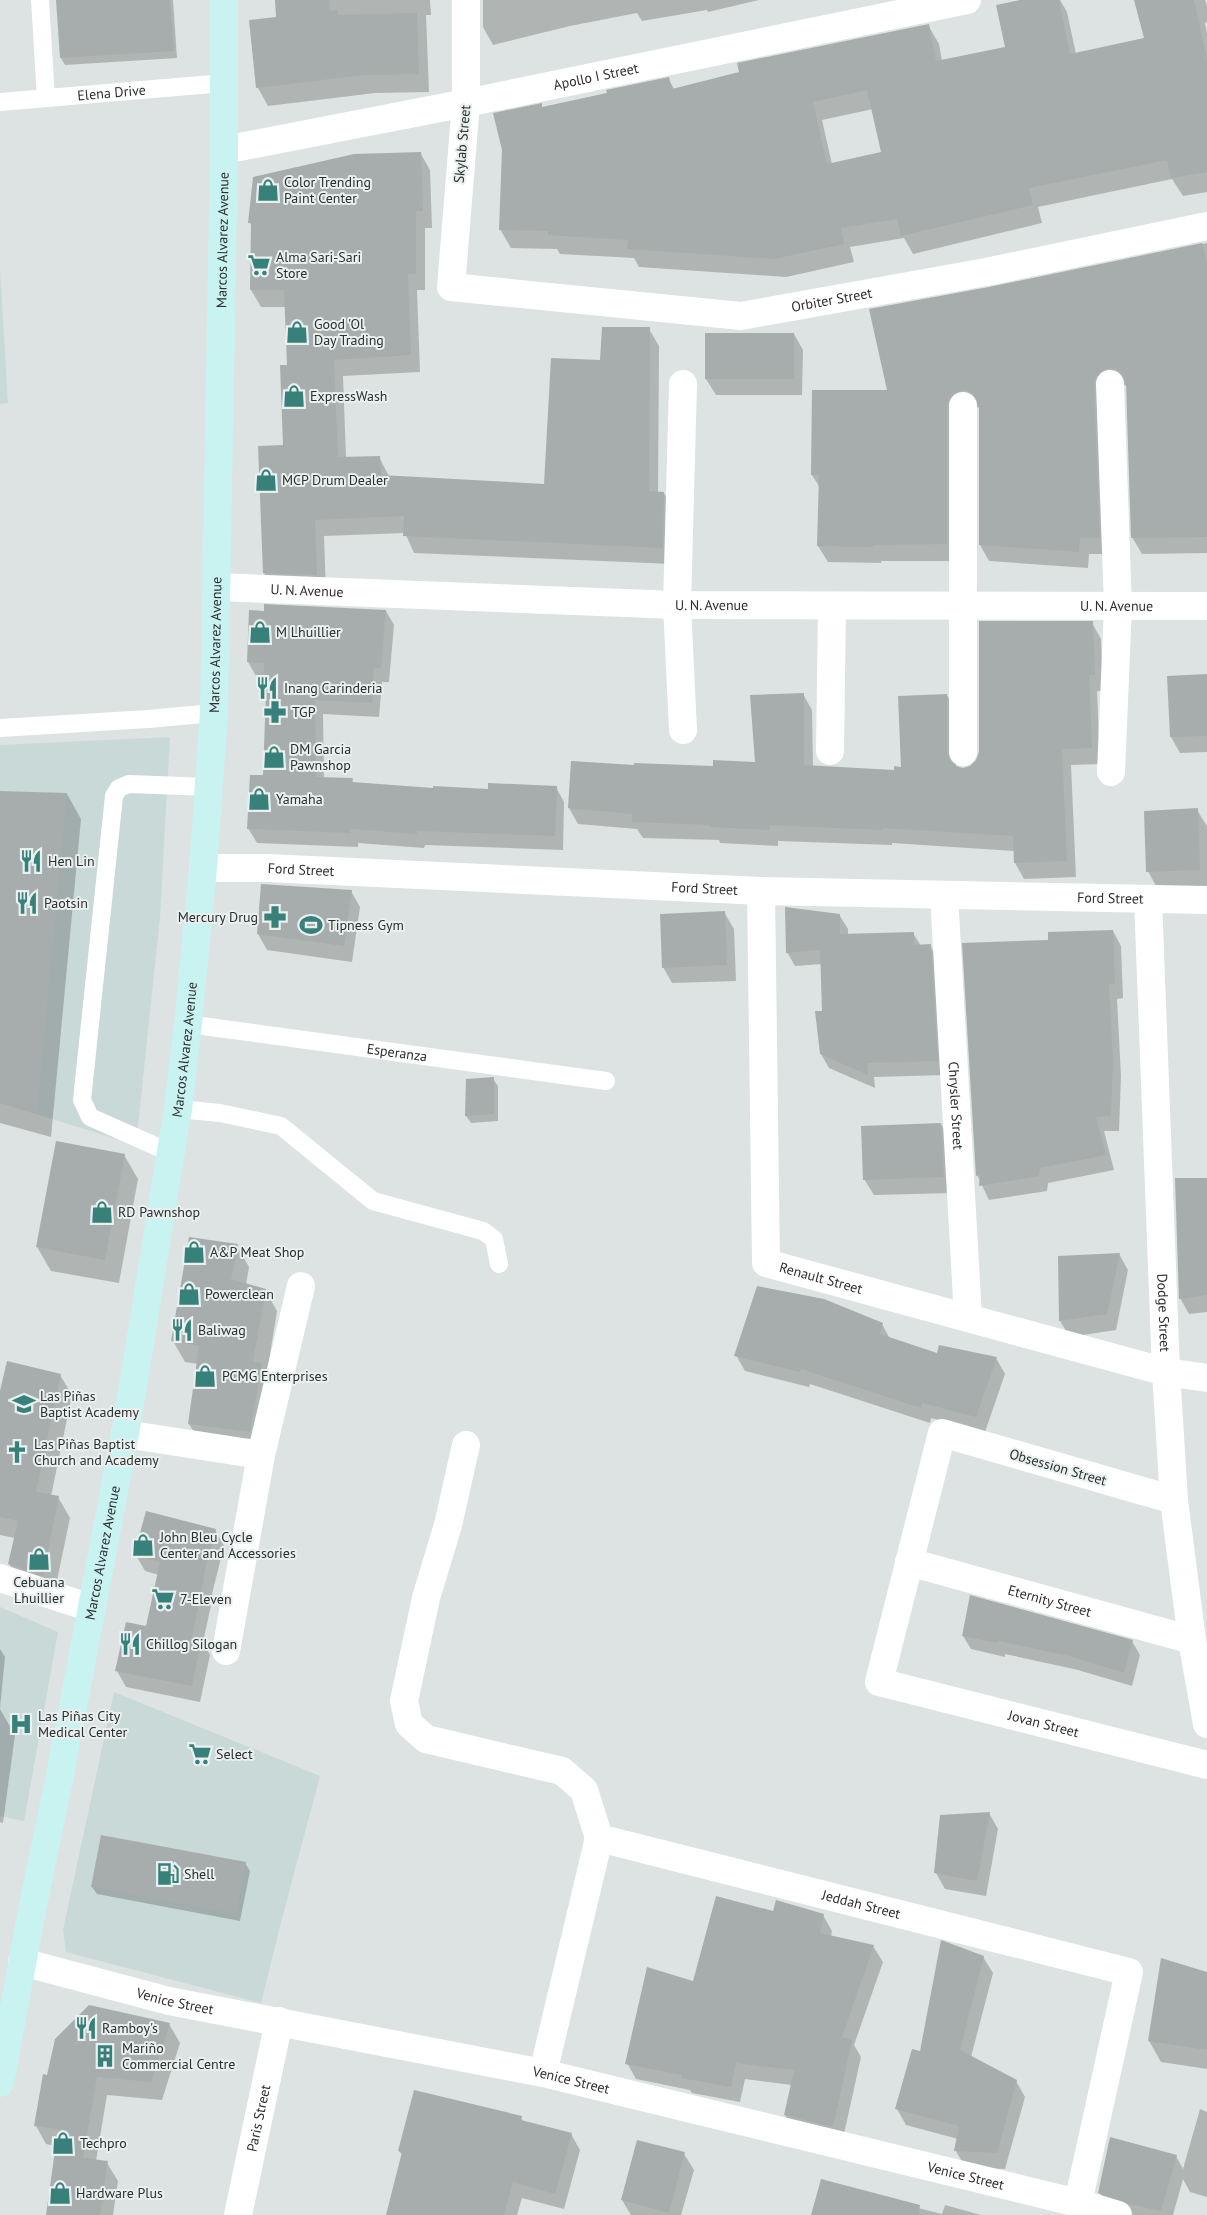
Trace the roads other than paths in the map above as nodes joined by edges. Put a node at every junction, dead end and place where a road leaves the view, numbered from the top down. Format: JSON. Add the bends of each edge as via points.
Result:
{"nodes":[{"id":1,"x":40,"y":0,"type":"edge"},
{"id":2,"x":224,"y":0,"type":"edge"},
{"id":3,"x":466,"y":0,"type":"edge"},
{"id":4,"x":967,"y":0,"type":"edge"},
{"id":5,"x":224,"y":83,"type":"junction"},
{"id":6,"x":46,"y":98,"type":"junction"},
{"id":7,"x":0,"y":102,"type":"edge"},
{"id":8,"x":466,"y":103,"type":"junction"},
{"id":9,"x":224,"y":150,"type":"junction"},
{"id":10,"x":1207,"y":226,"type":"edge"},
{"id":11,"x":451,"y":287,"type":"joint"},
{"id":12,"x":683,"y":384,"type":"dead end"},
{"id":13,"x":1110,"y":384,"type":"dead end"},
{"id":14,"x":963,"y":406,"type":"dead end"},
{"id":15,"x":217,"y":587,"type":"junction"},
{"id":16,"x":677,"y":605,"type":"junction"},
{"id":17,"x":832,"y":606,"type":"junction"},
{"id":18,"x":962,"y":606,"type":"junction"},
{"id":19,"x":1118,"y":606,"type":"junction"},
{"id":20,"x":1207,"y":606,"type":"edge"},
{"id":21,"x":214,"y":713,"type":"junction"},
{"id":22,"x":0,"y":728,"type":"edge"},
{"id":23,"x":682,"y":730,"type":"dead end"},
{"id":24,"x":830,"y":751,"type":"dead end"},
{"id":25,"x":963,"y":752,"type":"dead end"},
{"id":26,"x":1111,"y":772,"type":"dead end"},
{"id":27,"x":209,"y":787,"type":"junction"},
{"id":28,"x":203,"y":868,"type":"junction"},
{"id":29,"x":761,"y":891,"type":"junction"},
{"id":30,"x":944,"y":895,"type":"junction"},
{"id":31,"x":1148,"y":899,"type":"junction"},
{"id":32,"x":1207,"y":900,"type":"edge"},
{"id":33,"x":188,"y":1024,"type":"junction"},
{"id":34,"x":606,"y":1081,"type":"dead end"},
{"id":35,"x":178,"y":1109,"type":"junction"},
{"id":36,"x":171,"y":1153,"type":"junction"},
{"id":37,"x":499,"y":1264,"type":"dead end"},
{"id":38,"x":301,"y":1286,"type":"dead end"},
{"id":39,"x":968,"y":1317,"type":"junction"},
{"id":40,"x":1166,"y":1372,"type":"junction"},
{"id":41,"x":1207,"y":1378,"type":"edge"},
{"id":42,"x":125,"y":1434,"type":"junction"},
{"id":43,"x":466,"y":1445,"type":"dead end"},
{"id":44,"x":261,"y":1455,"type":"junction"},
{"id":45,"x":1174,"y":1500,"type":"junction"},
{"id":46,"x":909,"y":1562,"type":"junction"},
{"id":47,"x":0,"y":1578,"type":"edge"},
{"id":48,"x":91,"y":1608,"type":"junction"},
{"id":49,"x":1192,"y":1640,"type":"junction"},
{"id":50,"x":226,"y":1651,"type":"dead end"},
{"id":51,"x":1207,"y":1724,"type":"edge"},
{"id":52,"x":1207,"y":1765,"type":"edge"},
{"id":53,"x":599,"y":1838,"type":"junction"},
{"id":54,"x":22,"y":1962,"type":"junction"},
{"id":55,"x":279,"y":2021,"type":"junction"},
{"id":56,"x":543,"y":2073,"type":"junction"},
{"id":57,"x":0,"y":2083,"type":"edge"},
{"id":58,"x":1078,"y":2203,"type":"junction"},
{"id":59,"x":238,"y":2215,"type":"edge"},
{"id":60,"x":1118,"y":2215,"type":"edge"}],
"edges":[{"from":1,"to":6,"type":"lane"},
{"from":2,"to":5,"type":"main road","name":"Marcos Alvarez Avenue"},
{"from":3,"to":8,"type":"street","name":"Skylab Street"},
{"from":4,"to":8,"type":"street","name":"Apollo I Street"},
{"from":5,"to":6,"type":"lane","name":"Elena Drive"},
{"from":5,"to":9,"type":"main road","name":"Marcos Alvarez Avenue"},
{"from":6,"to":7,"type":"lane","name":"Elena Drive"},
{"from":8,"to":9,"type":"street","name":"Apollo I Street"},
{"from":8,"to":11,"type":"street","name":"Skylab Street"},
{"from":9,"to":15,"type":"main road","name":"Marcos Alvarez Avenue"},
{"from":10,"to":11,"type":"street","name":"Orbiter Street","via":[[986,272],[741,316]]},
{"from":12,"to":16,"type":"street"},
{"from":13,"to":19,"type":"street"},
{"from":14,"to":18,"type":"street"},
{"from":15,"to":16,"type":"street","name":"U. N. Avenue"},
{"from":15,"to":21,"type":"main road","name":"Marcos Alvarez Avenue"},
{"from":16,"to":17,"type":"street","name":"U. N. Avenue"},
{"from":16,"to":23,"type":"street"},
{"from":17,"to":18,"type":"street","name":"U. N. Avenue"},
{"from":17,"to":24,"type":"street"},
{"from":18,"to":19,"type":"street","name":"U. N. Avenue"},
{"from":18,"to":25,"type":"street"},
{"from":19,"to":20,"type":"street","name":"U. N. Avenue"},
{"from":19,"to":26,"type":"street"},
{"from":21,"to":22,"type":"lane"},
{"from":21,"to":27,"type":"main road","name":"Marcos Alvarez Avenue"},
{"from":27,"to":28,"type":"main road","name":"Marcos Alvarez Avenue"},
{"from":27,"to":36,"type":"lane","via":[[129,784],[119,788],[114,796],[82,1100],[90,1117]]},
{"from":28,"to":29,"type":"street","name":"Ford Street"},
{"from":28,"to":33,"type":"main road","name":"Marcos Alvarez Avenue"},
{"from":29,"to":30,"type":"street","name":"Ford Street"},
{"from":29,"to":39,"type":"street","name":"Renault Street","via":[[766,1264]]},
{"from":30,"to":31,"type":"street","name":"Ford Street"},
{"from":30,"to":39,"type":"street","name":"Chrysler Street"},
{"from":31,"to":32,"type":"street","name":"Ford Street"},
{"from":31,"to":40,"type":"street","name":"Dodge Street"},
{"from":33,"to":34,"type":"lane","name":"Esperanza"},
{"from":33,"to":35,"type":"main road","name":"Marcos Alvarez Avenue"},
{"from":35,"to":36,"type":"main road","name":"Marcos Alvarez Avenue"},
{"from":35,"to":37,"type":"lane","via":[[220,1113],[281,1126],[373,1201],[482,1231],[494,1239]]},
{"from":36,"to":42,"type":"main road","name":"Marcos Alvarez Avenue"},
{"from":38,"to":44,"type":"street"},
{"from":39,"to":40,"type":"street","name":"Renault Street"},
{"from":40,"to":41,"type":"street","name":"Renault Street"},
{"from":40,"to":45,"type":"street","name":"Dodge Street"},
{"from":42,"to":44,"type":"street"},
{"from":42,"to":48,"type":"main road","name":"Marcos Alvarez Avenue"},
{"from":43,"to":53,"type":"street","via":[[448,1525],[426,1598],[404,1701],[409,1724],[426,1739],[562,1771],[584,1790]]},
{"from":44,"to":50,"type":"street"},
{"from":45,"to":46,"type":"street","name":"Obsession Street","via":[[942,1433]]},
{"from":45,"to":49,"type":"street","name":"Dodge Street"},
{"from":46,"to":49,"type":"street","name":"Eternity Street"},
{"from":46,"to":52,"type":"street","name":"Jovan Street","via":[[879,1682]]},
{"from":47,"to":48,"type":"street"},
{"from":48,"to":54,"type":"main road","name":"Marcos Alvarez Avenue"},
{"from":49,"to":51,"type":"street","name":"Dodge Street"},
{"from":53,"to":56,"type":"street"},
{"from":53,"to":58,"type":"street","name":"Jeddah Street","via":[[1130,1972]]},
{"from":54,"to":55,"type":"street","name":"Venice Street","via":[[169,2001]]},
{"from":54,"to":57,"type":"main road","name":"Marcos Alvarez Avenue"},
{"from":55,"to":56,"type":"street","name":"Venice Street"},
{"from":55,"to":59,"type":"street","name":"Paris Street"},
{"from":56,"to":58,"type":"street","name":"Venice Street"},
{"from":58,"to":60,"type":"street","name":"Venice Street"}]}
